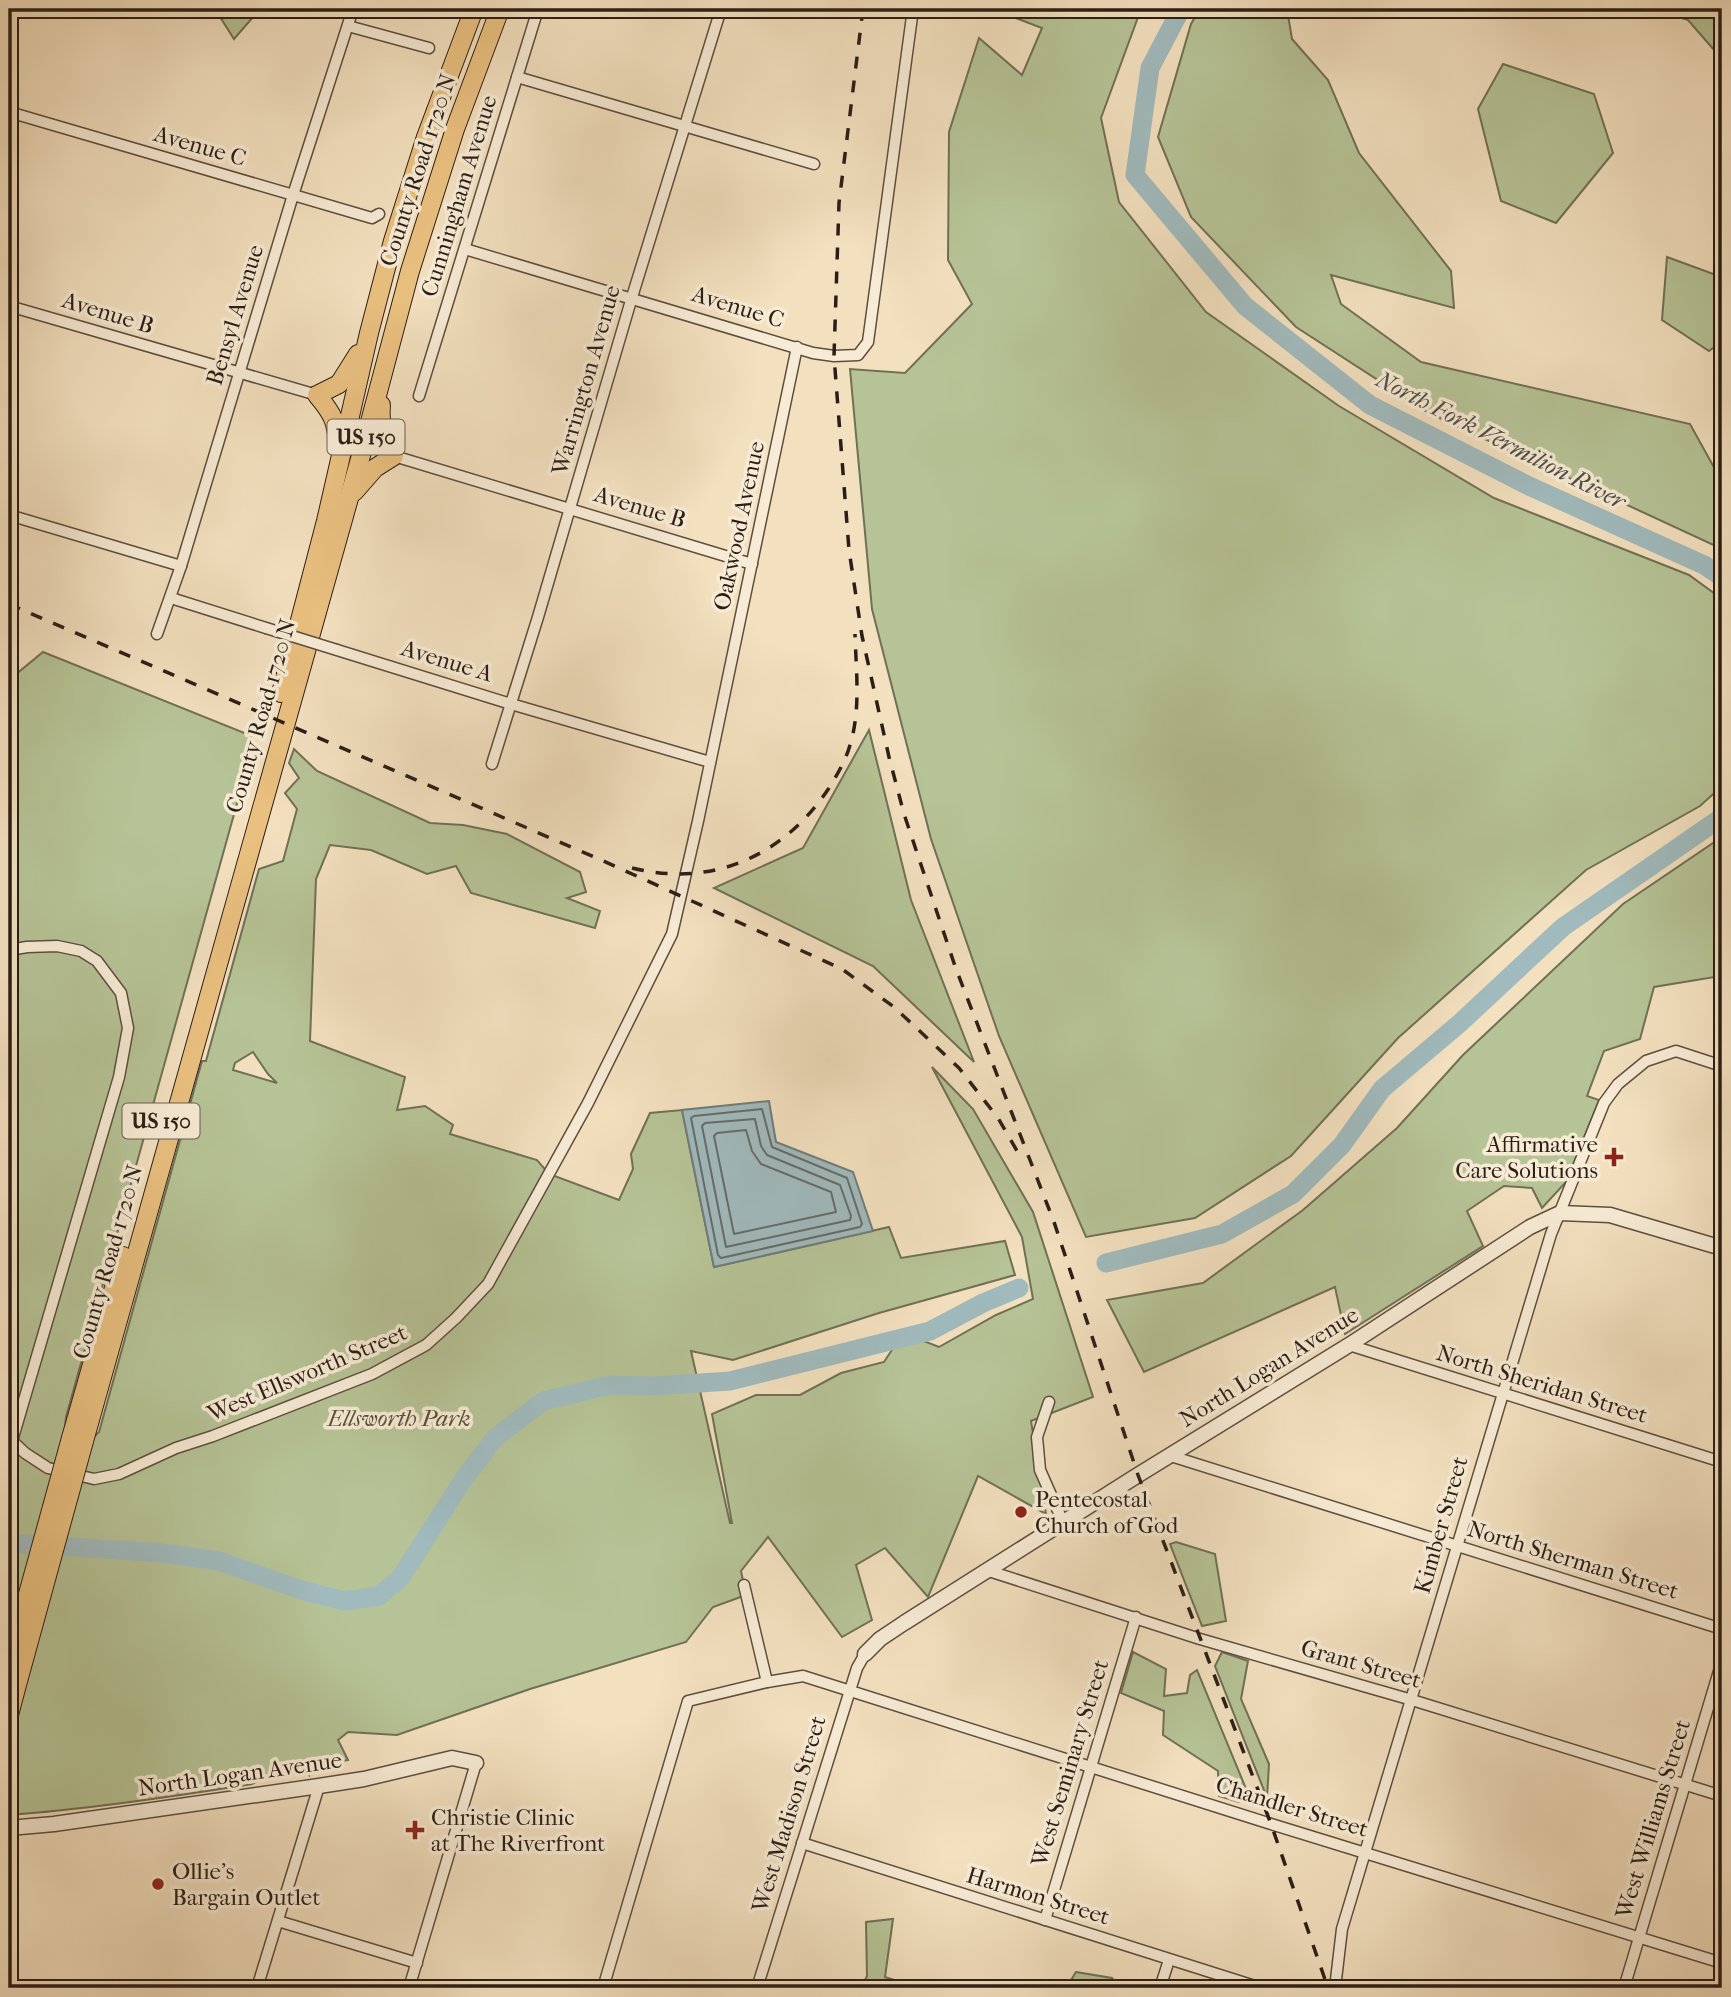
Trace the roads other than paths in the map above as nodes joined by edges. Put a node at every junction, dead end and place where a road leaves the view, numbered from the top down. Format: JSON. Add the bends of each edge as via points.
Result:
{"nodes":[{"id":1,"x":353,"y":9,"type":"edge"},
{"id":2,"x":474,"y":9,"type":"edge"},
{"id":3,"x":500,"y":9,"type":"edge"},
{"id":4,"x":538,"y":9,"type":"edge"},
{"id":5,"x":721,"y":9,"type":"edge"},
{"id":6,"x":914,"y":9,"type":"edge"},
{"id":7,"x":348,"y":26,"type":"junction"},
{"id":8,"x":429,"y":48,"type":"dead end"},
{"id":9,"x":517,"y":76,"type":"junction"},
{"id":10,"x":9,"y":112,"type":"edge"},
{"id":11,"x":684,"y":127,"type":"junction"},
{"id":12,"x":814,"y":164,"type":"dead end"},
{"id":13,"x":293,"y":195,"type":"junction"},
{"id":14,"x":379,"y":214,"type":"dead end"},
{"id":15,"x":465,"y":248,"type":"junction"},
{"id":16,"x":632,"y":297,"type":"junction"},
{"id":17,"x":9,"y":306,"type":"edge"},
{"id":18,"x":369,"y":333,"type":"junction"},
{"id":19,"x":797,"y":347,"type":"junction"},
{"id":20,"x":386,"y":359,"type":"junction"},
{"id":21,"x":239,"y":374,"type":"junction"},
{"id":22,"x":317,"y":395,"type":"junction"},
{"id":23,"x":419,"y":396,"type":"dead end"},
{"id":24,"x":394,"y":456,"type":"junction"},
{"id":25,"x":339,"y":468,"type":"junction"},
{"id":26,"x":346,"y":505,"type":"junction"},
{"id":27,"x":570,"y":508,"type":"junction"},
{"id":28,"x":9,"y":515,"type":"edge"},
{"id":29,"x":752,"y":564,"type":"junction"},
{"id":30,"x":181,"y":566,"type":"junction"},
{"id":31,"x":171,"y":598,"type":"junction"},
{"id":32,"x":157,"y":634,"type":"dead end"},
{"id":33,"x":511,"y":704,"type":"junction"},
{"id":34,"x":710,"y":762,"type":"junction"},
{"id":35,"x":492,"y":764,"type":"dead end"},
{"id":36,"x":9,"y":950,"type":"edge"},
{"id":37,"x":1722,"y":1066,"type":"edge"},
{"id":38,"x":588,"y":1103,"type":"joint"},
{"id":39,"x":1560,"y":1213,"type":"junction"},
{"id":40,"x":1722,"y":1248,"type":"edge"},
{"id":41,"x":1349,"y":1345,"type":"junction"},
{"id":42,"x":1502,"y":1393,"type":"junction"},
{"id":43,"x":1049,"y":1402,"type":"dead end"},
{"id":44,"x":11,"y":1440,"type":"edge"},
{"id":45,"x":78,"y":1440,"type":"junction"},
{"id":46,"x":1171,"y":1456,"type":"junction"},
{"id":47,"x":1722,"y":1462,"type":"edge"},
{"id":48,"x":1063,"y":1522,"type":"junction"},
{"id":49,"x":1458,"y":1546,"type":"junction"},
{"id":50,"x":989,"y":1571,"type":"junction"},
{"id":51,"x":744,"y":1585,"type":"dead end"},
{"id":52,"x":1136,"y":1617,"type":"junction"},
{"id":53,"x":1722,"y":1629,"type":"edge"},
{"id":54,"x":865,"y":1654,"type":"joint"},
{"id":55,"x":1722,"y":1661,"type":"edge"},
{"id":56,"x":9,"y":1663,"type":"edge"},
{"id":57,"x":767,"y":1682,"type":"junction"},
{"id":58,"x":849,"y":1691,"type":"junction"},
{"id":59,"x":1412,"y":1700,"type":"junction"},
{"id":60,"x":9,"y":1715,"type":"edge"},
{"id":61,"x":476,"y":1763,"type":"joint"},
{"id":62,"x":1091,"y":1768,"type":"junction"},
{"id":63,"x":1686,"y":1785,"type":"junction"},
{"id":64,"x":319,"y":1786,"type":"junction"},
{"id":65,"x":1722,"y":1796,"type":"edge"},
{"id":66,"x":9,"y":1828,"type":"edge"},
{"id":67,"x":802,"y":1843,"type":"junction"},
{"id":68,"x":1365,"y":1852,"type":"junction"},
{"id":69,"x":1045,"y":1920,"type":"junction"},
{"id":70,"x":278,"y":1921,"type":"junction"},
{"id":71,"x":1640,"y":1937,"type":"junction"},
{"id":72,"x":1169,"y":1960,"type":"junction"},
{"id":73,"x":417,"y":1963,"type":"junction"},
{"id":74,"x":1722,"y":1963,"type":"edge"},
{"id":75,"x":257,"y":1988,"type":"edge"},
{"id":76,"x":409,"y":1988,"type":"edge"},
{"id":77,"x":603,"y":1988,"type":"edge"},
{"id":78,"x":757,"y":1988,"type":"edge"},
{"id":79,"x":1160,"y":1988,"type":"edge"},
{"id":80,"x":1261,"y":1988,"type":"edge"},
{"id":81,"x":1335,"y":1988,"type":"edge"},
{"id":82,"x":1624,"y":1988,"type":"edge"}],
"edges":[{"from":1,"to":7,"type":"street","name":"Bensyl Avenue"},
{"from":2,"to":18,"type":"main road","name":"County Road 1720 N","number":"US 150","via":[[393,242]]},
{"from":3,"to":20,"type":"main road","name":"County Road 1720 N","number":"US 150","via":[[456,129]]},
{"from":4,"to":9,"type":"street","name":"Cunningham Avenue"},
{"from":5,"to":11,"type":"street","name":"Warrington Avenue"},
{"from":6,"to":19,"type":"street","via":[[868,342],[858,355],[834,356]]},
{"from":7,"to":8,"type":"street"},
{"from":7,"to":13,"type":"street","name":"Bensyl Avenue"},
{"from":9,"to":11,"type":"street"},
{"from":9,"to":15,"type":"street","name":"Cunningham Avenue"},
{"from":10,"to":13,"type":"street","name":"Avenue C"},
{"from":11,"to":12,"type":"street"},
{"from":11,"to":16,"type":"street","name":"Warrington Avenue"},
{"from":13,"to":14,"type":"street","name":"Avenue C","via":[[372,218]]},
{"from":13,"to":21,"type":"street","name":"Bensyl Avenue"},
{"from":15,"to":16,"type":"street","name":"Avenue C"},
{"from":15,"to":23,"type":"street","name":"Cunningham Avenue"},
{"from":16,"to":19,"type":"street","name":"Avenue C"},
{"from":16,"to":27,"type":"street","name":"Warrington Avenue"},
{"from":17,"to":21,"type":"street","name":"Avenue B"},
{"from":18,"to":22,"type":"main road","via":[[339,384]]},
{"from":18,"to":25,"type":"main road","number":"US 150"},
{"from":19,"to":29,"type":"street","name":"Oakwood Avenue"},
{"from":20,"to":24,"type":"main road","via":[[380,421]]},
{"from":20,"to":26,"type":"main road","name":"County Road 1720 N","number":"US 150"},
{"from":21,"to":22,"type":"street","name":"Avenue B"},
{"from":21,"to":30,"type":"street","name":"Bensyl Avenue"},
{"from":22,"to":25,"type":"main road","via":[[337,426]]},
{"from":24,"to":26,"type":"main road","via":[[374,468]]},
{"from":24,"to":27,"type":"street","name":"Avenue B"},
{"from":25,"to":45,"type":"main road","name":"County Road 1720 N","number":"US 150"},
{"from":26,"to":45,"type":"main road","name":"County Road 1720 N","number":"US 150"},
{"from":27,"to":29,"type":"street","name":"Avenue B"},
{"from":27,"to":33,"type":"street","name":"Warrington Avenue"},
{"from":28,"to":30,"type":"street"},
{"from":29,"to":34,"type":"street","name":"Oakwood Avenue"},
{"from":30,"to":31,"type":"street","name":"Bensyl Avenue"},
{"from":31,"to":32,"type":"street","name":"Bensyl Avenue"},
{"from":31,"to":33,"type":"street","name":"Avenue A","bridge":true},
{"from":33,"to":34,"type":"street","name":"Avenue A"},
{"from":33,"to":35,"type":"street","name":"Warrington Avenue"},
{"from":34,"to":38,"type":"street","name":"Oakwood Avenue","via":[[672,934]]},
{"from":36,"to":44,"type":"street","name":"West Ellsworth Street","via":[[57,946],[81,951],[97,961],[121,993],[128,1028],[119,1077]]},
{"from":37,"to":39,"type":"street","name":"Kimber Street","via":[[1676,1051],[1646,1061],[1618,1084],[1604,1103]]},
{"from":38,"to":44,"type":"street","name":"West Ellsworth Street","via":[[488,1284],[426,1345],[372,1374],[119,1474],[94,1479],[48,1468]]},
{"from":39,"to":40,"type":"street","name":"North Logan Avenue","via":[[1609,1215]]},
{"from":39,"to":41,"type":"street","name":"North Logan Avenue","via":[[1530,1227]]},
{"from":39,"to":42,"type":"street","name":"Kimber Street"},
{"from":41,"to":42,"type":"street","name":"North Sheridan Street"},
{"from":41,"to":46,"type":"street","name":"North Logan Avenue"},
{"from":42,"to":47,"type":"street","name":"North Sheridan Street"},
{"from":42,"to":49,"type":"street","name":"Kimber Street"},
{"from":43,"to":48,"type":"street","via":[[1037,1437],[1040,1470]]},
{"from":45,"to":56,"type":"main road","number":"US 150","bridge":true},
{"from":45,"to":60,"type":"main road","number":"US 150","bridge":true},
{"from":46,"to":48,"type":"street","name":"North Logan Avenue"},
{"from":46,"to":49,"type":"street","name":"North Sherman Street"},
{"from":48,"to":50,"type":"street","name":"North Logan Avenue"},
{"from":49,"to":53,"type":"street","name":"North Sherman Street"},
{"from":49,"to":59,"type":"street","name":"Kimber Street"},
{"from":50,"to":52,"type":"street","name":"Grant Street"},
{"from":50,"to":54,"type":"street","name":"North Logan Avenue","via":[[880,1639]]},
{"from":51,"to":57,"type":"street"},
{"from":52,"to":59,"type":"street","name":"Grant Street"},
{"from":52,"to":62,"type":"street","name":"West Seminary Street"},
{"from":54,"to":58,"type":"street","name":"West Madison Street"},
{"from":55,"to":63,"type":"street","name":"West Williams Street"},
{"from":57,"to":58,"type":"street","via":[[803,1676]]},
{"from":57,"to":77,"type":"street","via":[[688,1701]]},
{"from":58,"to":62,"type":"street","name":"Chandler Street"},
{"from":58,"to":67,"type":"street","name":"West Madison Street"},
{"from":59,"to":63,"type":"street","name":"Grant Street"},
{"from":59,"to":68,"type":"street","name":"Kimber Street"},
{"from":61,"to":64,"type":"street","name":"North Logan Avenue","via":[[452,1758]]},
{"from":61,"to":73,"type":"street"},
{"from":62,"to":68,"type":"street","name":"Chandler Street"},
{"from":62,"to":69,"type":"street","name":"West Seminary Street"},
{"from":63,"to":65,"type":"street","name":"Grant Street"},
{"from":63,"to":71,"type":"street","name":"West Williams Street"},
{"from":64,"to":66,"type":"street","name":"North Logan Avenue"},
{"from":64,"to":70,"type":"street"},
{"from":67,"to":69,"type":"street","name":"Harmon Street"},
{"from":67,"to":78,"type":"street","name":"West Madison Street"},
{"from":68,"to":71,"type":"street","name":"Chandler Street"},
{"from":68,"to":81,"type":"street","name":"Kimber Street","via":[[1342,1929]]},
{"from":69,"to":72,"type":"street","name":"Harmon Street"},
{"from":70,"to":73,"type":"street"},
{"from":70,"to":75,"type":"street"},
{"from":71,"to":74,"type":"street","name":"Chandler Street"},
{"from":71,"to":82,"type":"street","name":"West Williams Street"},
{"from":72,"to":79,"type":"street"},
{"from":72,"to":80,"type":"street","name":"Harmon Street"},
{"from":73,"to":76,"type":"street"}]}
